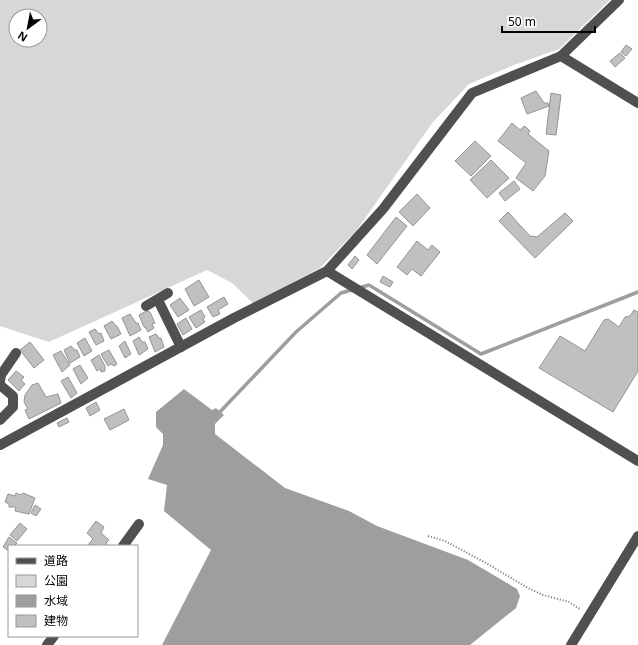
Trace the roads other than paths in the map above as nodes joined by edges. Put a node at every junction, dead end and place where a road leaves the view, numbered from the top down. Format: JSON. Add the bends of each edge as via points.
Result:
{"nodes":[{"id":1,"x":619,"y":0,"type":"edge"},
{"id":2,"x":561,"y":56,"type":"junction"},
{"id":3,"x":638,"y":103,"type":"edge"},
{"id":4,"x":327,"y":271,"type":"junction"},
{"id":5,"x":168,"y":293,"type":"dead end"},
{"id":6,"x":158,"y":300,"type":"junction"},
{"id":7,"x":146,"y":306,"type":"dead end"},
{"id":8,"x":181,"y":347,"type":"junction"},
{"id":9,"x":16,"y":353,"type":"dead end"},
{"id":10,"x":0,"y":380,"type":"edge"},
{"id":11,"x":0,"y":385,"type":"edge"},
{"id":12,"x":0,"y":420,"type":"edge"},
{"id":13,"x":0,"y":445,"type":"edge"},
{"id":14,"x":638,"y":461,"type":"edge"},
{"id":15,"x":139,"y":524,"type":"dead end"},
{"id":16,"x":638,"y":536,"type":"edge"},
{"id":17,"x":124,"y":545,"type":"edge"},
{"id":18,"x":53,"y":637,"type":"edge"},
{"id":19,"x":47,"y":645,"type":"edge"},
{"id":20,"x":571,"y":645,"type":"edge"}],
"edges":[{"from":1,"to":2,"type":"street"},
{"from":2,"to":3,"type":"street"},
{"from":2,"to":4,"type":"street","via":[[472,93],[383,209]]},
{"from":4,"to":8,"type":"street"},
{"from":4,"to":14,"type":"street"},
{"from":5,"to":6,"type":"street"},
{"from":6,"to":7,"type":"street"},
{"from":6,"to":8,"type":"street"},
{"from":8,"to":13,"type":"street"},
{"from":9,"to":10,"type":"street"},
{"from":11,"to":12,"type":"street","via":[[13,396],[13,408]]},
{"from":15,"to":17,"type":"street"},
{"from":16,"to":20,"type":"street"},
{"from":18,"to":19,"type":"street"}]}
